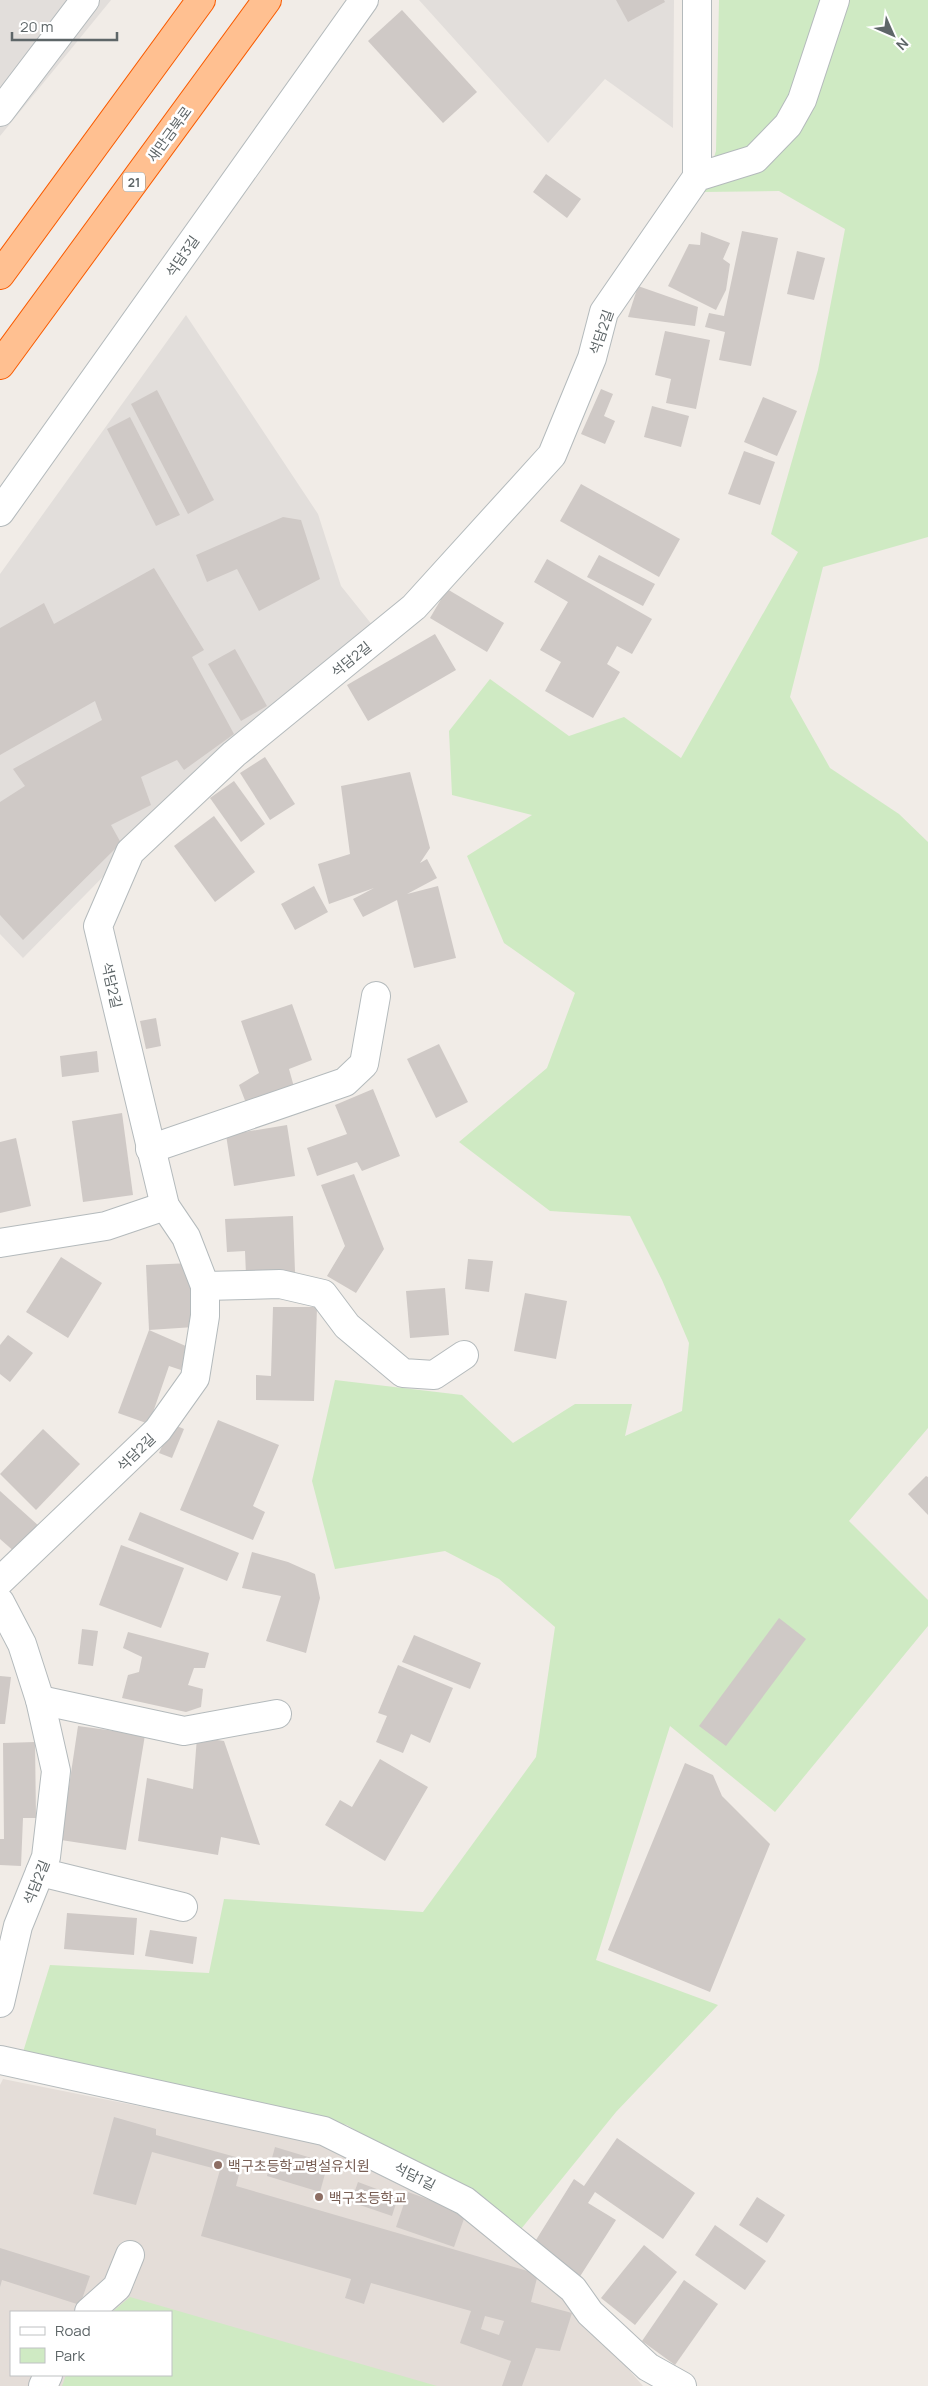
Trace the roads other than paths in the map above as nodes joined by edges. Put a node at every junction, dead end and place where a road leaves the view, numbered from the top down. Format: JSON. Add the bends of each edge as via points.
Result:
{"nodes":[{"id":1,"x":85,"y":0,"type":"edge"},
{"id":2,"x":201,"y":0,"type":"edge"},
{"id":3,"x":268,"y":0,"type":"edge"},
{"id":4,"x":364,"y":0,"type":"edge"},
{"id":5,"x":697,"y":0,"type":"edge"},
{"id":6,"x":835,"y":0,"type":"edge"},
{"id":7,"x":2,"y":105,"type":"edge"},
{"id":8,"x":697,"y":177,"type":"junction"},
{"id":9,"x":0,"y":275,"type":"edge"},
{"id":10,"x":0,"y":365,"type":"edge"},
{"id":11,"x":0,"y":512,"type":"edge"},
{"id":12,"x":376,"y":996,"type":"dead end"},
{"id":13,"x":150,"y":1149,"type":"junction"},
{"id":14,"x":165,"y":1206,"type":"junction"},
{"id":15,"x":0,"y":1243,"type":"edge"},
{"id":16,"x":205,"y":1286,"type":"junction"},
{"id":17,"x":464,"y":1354,"type":"dead end"},
{"id":18,"x":0,"y":1581,"type":"edge"},
{"id":19,"x":0,"y":1602,"type":"edge"},
{"id":20,"x":40,"y":1700,"type":"junction"},
{"id":21,"x":277,"y":1714,"type":"dead end"},
{"id":22,"x":40,"y":1872,"type":"junction"},
{"id":23,"x":183,"y":1907,"type":"dead end"},
{"id":24,"x":0,"y":2003,"type":"edge"},
{"id":25,"x":0,"y":2060,"type":"edge"},
{"id":26,"x":130,"y":2255,"type":"dead end"},
{"id":27,"x":89,"y":2311,"type":"edge"},
{"id":28,"x":682,"y":2386,"type":"edge"}],
"edges":[{"from":1,"to":7,"type":"street"},
{"from":2,"to":9,"type":"highway"},
{"from":3,"to":10,"type":"highway","name":"새만금북로","number":"21"},
{"from":4,"to":11,"type":"street","name":"석담3길"},
{"from":5,"to":8,"type":"street"},
{"from":6,"to":8,"type":"street","via":[[802,100],[788,125],[755,159]]},
{"from":8,"to":13,"type":"street","name":"석담2길","via":[[604,312],[592,358],[552,455],[414,607],[234,754],[130,852],[98,926]]},
{"from":12,"to":13,"type":"street","via":[[364,1064],[345,1082]]},
{"from":13,"to":14,"type":"street","name":"석담2길"},
{"from":14,"to":15,"type":"street","via":[[106,1226]]},
{"from":14,"to":16,"type":"street","name":"석담2길","via":[[186,1237]]},
{"from":16,"to":17,"type":"street","via":[[280,1284],[323,1294],[347,1326],[403,1373],[434,1375]]},
{"from":16,"to":18,"type":"street","name":"석담2길","via":[[205,1316],[195,1378],[158,1430]]},
{"from":19,"to":20,"type":"street","name":"석담2길","via":[[22,1644]]},
{"from":20,"to":21,"type":"street","via":[[184,1731]]},
{"from":20,"to":22,"type":"street","name":"석담2길","via":[[56,1771],[46,1857]]},
{"from":22,"to":23,"type":"street"},
{"from":22,"to":24,"type":"street","name":"석담2길","via":[[18,1926]]},
{"from":25,"to":28,"type":"street","name":"석담1길","via":[[324,2130],[465,2201],[574,2289],[590,2313],[648,2367]]},
{"from":26,"to":27,"type":"street","via":[[117,2287]]}]}
